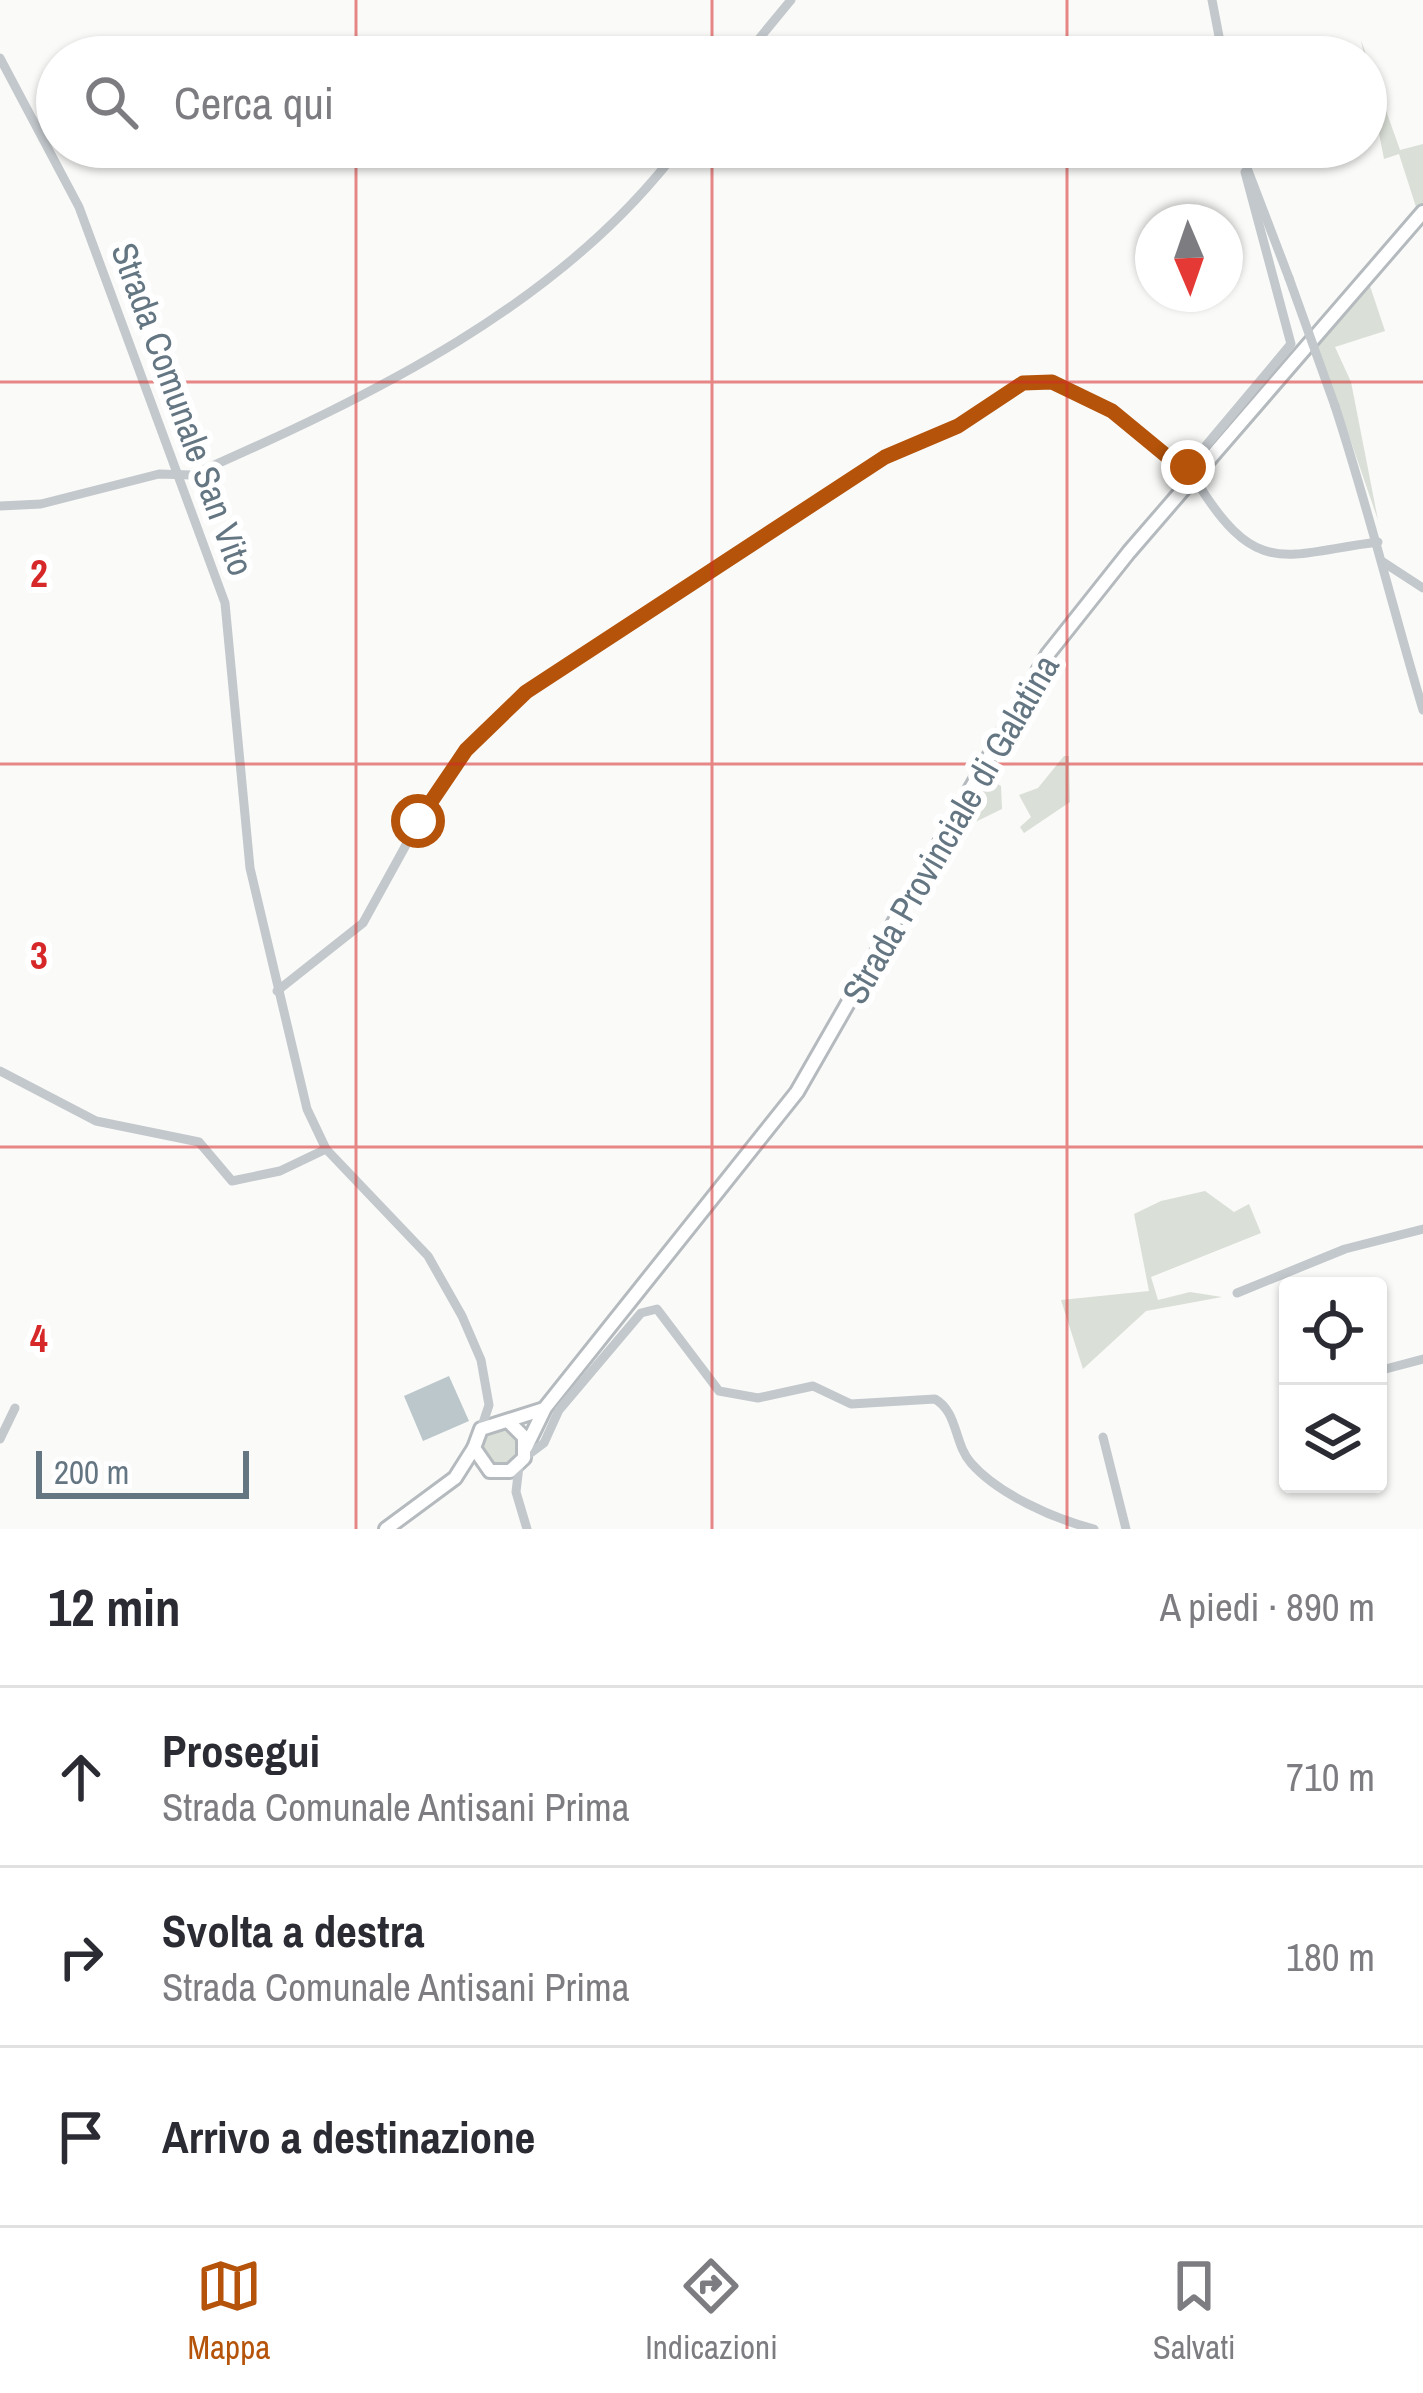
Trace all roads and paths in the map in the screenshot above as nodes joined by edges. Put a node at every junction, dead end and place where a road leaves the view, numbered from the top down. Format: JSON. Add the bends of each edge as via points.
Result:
{"nodes":[{"id":1,"x":791,"y":0,"type":"edge"},
{"id":2,"x":1212,"y":0,"type":"edge"},
{"id":3,"x":761,"y":36,"type":"edge"},
{"id":4,"x":1218,"y":36,"type":"edge"},
{"id":5,"x":0,"y":58,"type":"edge"},
{"id":6,"x":36,"y":125,"type":"edge"},
{"id":7,"x":59,"y":168,"type":"edge"},
{"id":8,"x":660,"y":168,"type":"edge"},
{"id":9,"x":1244,"y":168,"type":"edge"},
{"id":10,"x":1245,"y":172,"type":"junction"},
{"id":11,"x":1423,"y":212,"type":"edge"},
{"id":12,"x":179,"y":478,"type":"junction"},
{"id":13,"x":1201,"y":487,"type":"dead end"},
{"id":14,"x":0,"y":506,"type":"edge"},
{"id":15,"x":1378,"y":542,"type":"junction"},
{"id":16,"x":1381,"y":557,"type":"junction"},
{"id":17,"x":1423,"y":588,"type":"edge"},
{"id":18,"x":1423,"y":710,"type":"edge"},
{"id":19,"x":278,"y":991,"type":"junction"},
{"id":20,"x":0,"y":1071,"type":"edge"},
{"id":21,"x":326,"y":1149,"type":"junction"},
{"id":22,"x":1423,"y":1229,"type":"edge"},
{"id":23,"x":1237,"y":1293,"type":"dead end"},
{"id":24,"x":1423,"y":1359,"type":"edge"},
{"id":25,"x":1387,"y":1369,"type":"edge"},
{"id":26,"x":489,"y":1405,"type":"junction"},
{"id":27,"x":15,"y":1408,"type":"dead end"},
{"id":28,"x":545,"y":1408,"type":"junction"},
{"id":29,"x":509,"y":1423,"type":"junction"},
{"id":30,"x":481,"y":1429,"type":"junction"},
{"id":31,"x":1103,"y":1437,"type":"dead end"},
{"id":32,"x":0,"y":1439,"type":"edge"},
{"id":33,"x":474,"y":1448,"type":"junction"},
{"id":34,"x":523,"y":1457,"type":"junction"},
{"id":35,"x":490,"y":1472,"type":"junction"},
{"id":36,"x":455,"y":1478,"type":"junction"},
{"id":37,"x":516,"y":1492,"type":"junction"},
{"id":38,"x":386,"y":1529,"type":"edge"},
{"id":39,"x":527,"y":1529,"type":"edge"},
{"id":40,"x":1094,"y":1529,"type":"edge"},
{"id":41,"x":1126,"y":1529,"type":"edge"}],
"edges":[{"from":1,"to":3,"type":"street"},
{"from":2,"to":4,"type":"street"},
{"from":5,"to":6,"type":"street","name":"Strada Comunale San Vito"},
{"from":7,"to":12,"type":"street","name":"Strada Comunale San Vito"},
{"from":8,"to":12,"type":"street","via":[[523,301],[250,449]]},
{"from":9,"to":10,"type":"street"},
{"from":10,"to":15,"type":"street","bridge":true},
{"from":10,"to":19,"type":"street","via":[[1291,344],[1188,467],[1129,421],[1040,380],[885,457],[511,704],[428,806],[363,923]]},
{"from":11,"to":28,"type":"main road","name":"Strada Provinciale di Galatina","via":[[1048,654],[797,1092]]},
{"from":12,"to":14,"type":"street","via":[[159,474],[41,504]]},
{"from":12,"to":19,"type":"street","name":"Strada Comunale San Vito","via":[[225,603],[250,868]]},
{"from":13,"to":15,"type":"street","via":[[1222,520],[1274,556]]},
{"from":15,"to":16,"type":"street"},
{"from":16,"to":17,"type":"street"},
{"from":16,"to":18,"type":"street"},
{"from":19,"to":21,"type":"street","name":"Strada Comunale San Vito","via":[[307,1109]]},
{"from":20,"to":21,"type":"street","via":[[95,1120],[199,1142],[232,1181],[280,1171]]},
{"from":21,"to":26,"type":"street","via":[[428,1256],[482,1360]]},
{"from":22,"to":23,"type":"street","via":[[1346,1249]]},
{"from":24,"to":25,"type":"street"},
{"from":26,"to":29,"type":"street"},
{"from":26,"to":30,"type":"street"},
{"from":27,"to":32,"type":"street"},
{"from":28,"to":29,"type":"main road","name":"Strada Provinciale di Galatina"},
{"from":28,"to":34,"type":"main road","name":"Strada Provinciale di Galatina"},
{"from":29,"to":30,"type":"main road","name":"Strada Provinciale di Galatina"},
{"from":29,"to":34,"type":"main road"},
{"from":30,"to":33,"type":"main road"},
{"from":31,"to":41,"type":"street"},
{"from":33,"to":35,"type":"main road"},
{"from":33,"to":36,"type":"main road"},
{"from":34,"to":35,"type":"main road"},
{"from":34,"to":37,"type":"street"},
{"from":34,"to":40,"type":"street","via":[[544,1443],[559,1410],[641,1313],[657,1309],[719,1391],[758,1398],[813,1386],[851,1404],[935,1399],[970,1462],[1049,1513]]},
{"from":35,"to":36,"type":"main road"},
{"from":35,"to":37,"type":"street"},
{"from":36,"to":38,"type":"main road"},
{"from":37,"to":39,"type":"street"}]}
